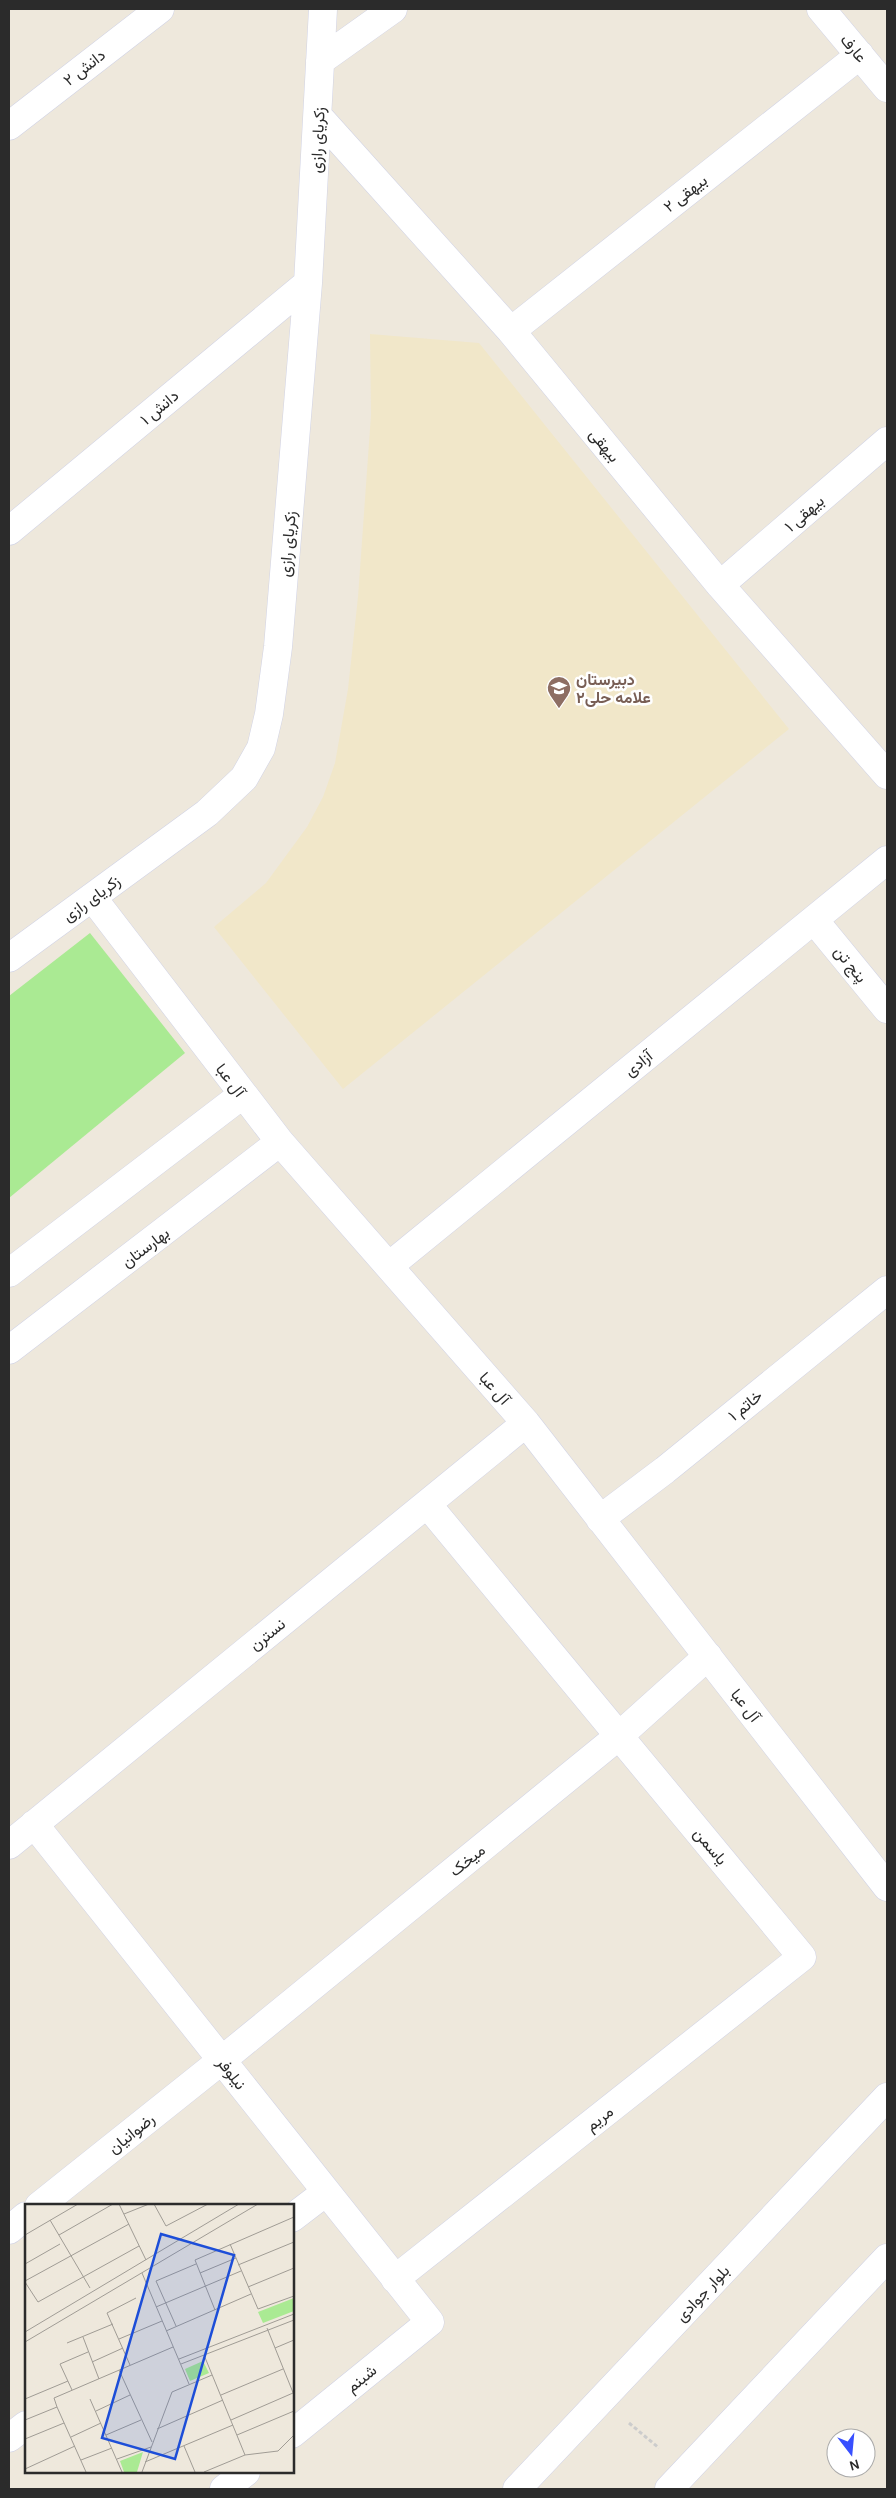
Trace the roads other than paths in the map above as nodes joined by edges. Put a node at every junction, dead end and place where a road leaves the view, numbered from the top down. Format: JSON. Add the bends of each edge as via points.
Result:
{"nodes":[{"id":1,"x":160,"y":9,"type":"edge"},
{"id":2,"x":323,"y":9,"type":"edge"},
{"id":3,"x":394,"y":9,"type":"edge"},
{"id":4,"x":821,"y":9,"type":"edge"},
{"id":5,"x":860,"y":55,"type":"junction"},
{"id":6,"x":320,"y":61,"type":"junction"},
{"id":7,"x":887,"y":88,"type":"edge"},
{"id":8,"x":319,"y":117,"type":"junction"},
{"id":9,"x":9,"y":126,"type":"edge"},
{"id":10,"x":308,"y":283,"type":"junction"},
{"id":11,"x":510,"y":330,"type":"junction"},
{"id":12,"x":887,"y":441,"type":"edge"},
{"id":13,"x":9,"y":530,"type":"edge"},
{"id":14,"x":720,"y":585,"type":"junction"},
{"id":15,"x":887,"y":775,"type":"edge"},
{"id":16,"x":887,"y":860,"type":"edge"},
{"id":17,"x":92,"y":897,"type":"junction"},
{"id":18,"x":814,"y":920,"type":"junction"},
{"id":19,"x":9,"y":958,"type":"edge"},
{"id":20,"x":887,"y":1009,"type":"edge"},
{"id":21,"x":242,"y":1095,"type":"junction"},
{"id":22,"x":280,"y":1142,"type":"junction"},
{"id":23,"x":389,"y":1266,"type":"junction"},
{"id":24,"x":11,"y":1268,"type":"edge"},
{"id":25,"x":887,"y":1290,"type":"edge"},
{"id":26,"x":9,"y":1350,"type":"edge"},
{"id":27,"x":526,"y":1423,"type":"junction"},
{"id":28,"x":428,"y":1504,"type":"junction"},
{"id":29,"x":600,"y":1518,"type":"junction"},
{"id":30,"x":708,"y":1656,"type":"junction"},
{"id":31,"x":620,"y":1735,"type":"junction"},
{"id":32,"x":34,"y":1824,"type":"junction"},
{"id":33,"x":9,"y":1844,"type":"edge"},
{"id":34,"x":887,"y":1887,"type":"edge"},
{"id":35,"x":802,"y":1957,"type":"joint"},
{"id":36,"x":222,"y":2060,"type":"junction"},
{"id":37,"x":887,"y":2097,"type":"edge"},
{"id":38,"x":326,"y":2192,"type":"junction"},
{"id":39,"x":42,"y":2204,"type":"edge"},
{"id":40,"x":294,"y":2216,"type":"edge"},
{"id":41,"x":25,"y":2217,"type":"edge"},
{"id":42,"x":9,"y":2230,"type":"edge"},
{"id":43,"x":887,"y":2258,"type":"edge"},
{"id":44,"x":395,"y":2279,"type":"junction"},
{"id":45,"x":430,"y":2322,"type":"joint"},
{"id":46,"x":25,"y":2426,"type":"edge"},
{"id":47,"x":294,"y":2432,"type":"edge"},
{"id":48,"x":9,"y":2438,"type":"edge"},
{"id":49,"x":245,"y":2473,"type":"edge"},
{"id":50,"x":678,"y":2480,"type":"edge"},
{"id":51,"x":224,"y":2489,"type":"edge"},
{"id":52,"x":517,"y":2489,"type":"edge"}],
"edges":[{"from":1,"to":9,"type":"street","name":"دانش ۲"},
{"from":2,"to":6,"type":"street","name":"زکریای رازی"},
{"from":3,"to":6,"type":"street"},
{"from":4,"to":5,"type":"street","name":"عارف"},
{"from":5,"to":7,"type":"street","name":"عارف"},
{"from":5,"to":11,"type":"street","name":"بیهقی ۲"},
{"from":6,"to":8,"type":"street","name":"زکریای رازی"},
{"from":8,"to":10,"type":"street","name":"زکریای رازی"},
{"from":8,"to":11,"type":"street","name":"بیهقی"},
{"from":10,"to":13,"type":"street","name":"دانش ۱"},
{"from":10,"to":17,"type":"street","name":"زکریای رازی","via":[[278,647],[261,748],[244,778],[219,802]]},
{"from":11,"to":14,"type":"street","name":"بیهقی"},
{"from":12,"to":14,"type":"street","name":"بیهقی ۱"},
{"from":14,"to":15,"type":"street","name":"بیهقی"},
{"from":16,"to":18,"type":"street","name":"آزادی"},
{"from":17,"to":19,"type":"street","name":"زکریای رازی"},
{"from":17,"to":21,"type":"street","name":"آل عبا"},
{"from":18,"to":20,"type":"street","name":"پنج تن"},
{"from":18,"to":23,"type":"street","name":"آزادی"},
{"from":21,"to":22,"type":"street","name":"آل عبا"},
{"from":21,"to":24,"type":"street"},
{"from":22,"to":23,"type":"street","name":"آل عبا"},
{"from":22,"to":26,"type":"street","name":"بهارستان"},
{"from":23,"to":27,"type":"street","name":"آل عبا"},
{"from":25,"to":29,"type":"street","name":"خاتم ۱","via":[[672,1464]]},
{"from":27,"to":28,"type":"street","name":"نسترن"},
{"from":27,"to":29,"type":"street","name":"آل عبا"},
{"from":28,"to":31,"type":"street","name":"یاسمن"},
{"from":28,"to":32,"type":"street","name":"نسترن"},
{"from":29,"to":30,"type":"street","name":"آل عبا"},
{"from":30,"to":31,"type":"street","name":"میخک"},
{"from":30,"to":34,"type":"street","name":"آل عبا"},
{"from":31,"to":35,"type":"street","name":"یاسمن"},
{"from":31,"to":36,"type":"street","name":"میخک"},
{"from":32,"to":33,"type":"street","name":"نسترن"},
{"from":32,"to":36,"type":"street","name":"نیلوفر"},
{"from":35,"to":44,"type":"street","name":"مریم"},
{"from":36,"to":38,"type":"street","name":"نیلوفر"},
{"from":36,"to":39,"type":"street","name":"رضوانیان"},
{"from":37,"to":52,"type":"street","name":"بلوار جوادی"},
{"from":38,"to":40,"type":"street"},
{"from":38,"to":44,"type":"street","name":"نیلوفر"},
{"from":41,"to":42,"type":"street"},
{"from":43,"to":50,"type":"street"},
{"from":44,"to":45,"type":"street","name":"نیلوفر"},
{"from":45,"to":47,"type":"street","name":"شبنم"},
{"from":46,"to":48,"type":"street"},
{"from":49,"to":51,"type":"street"}]}
